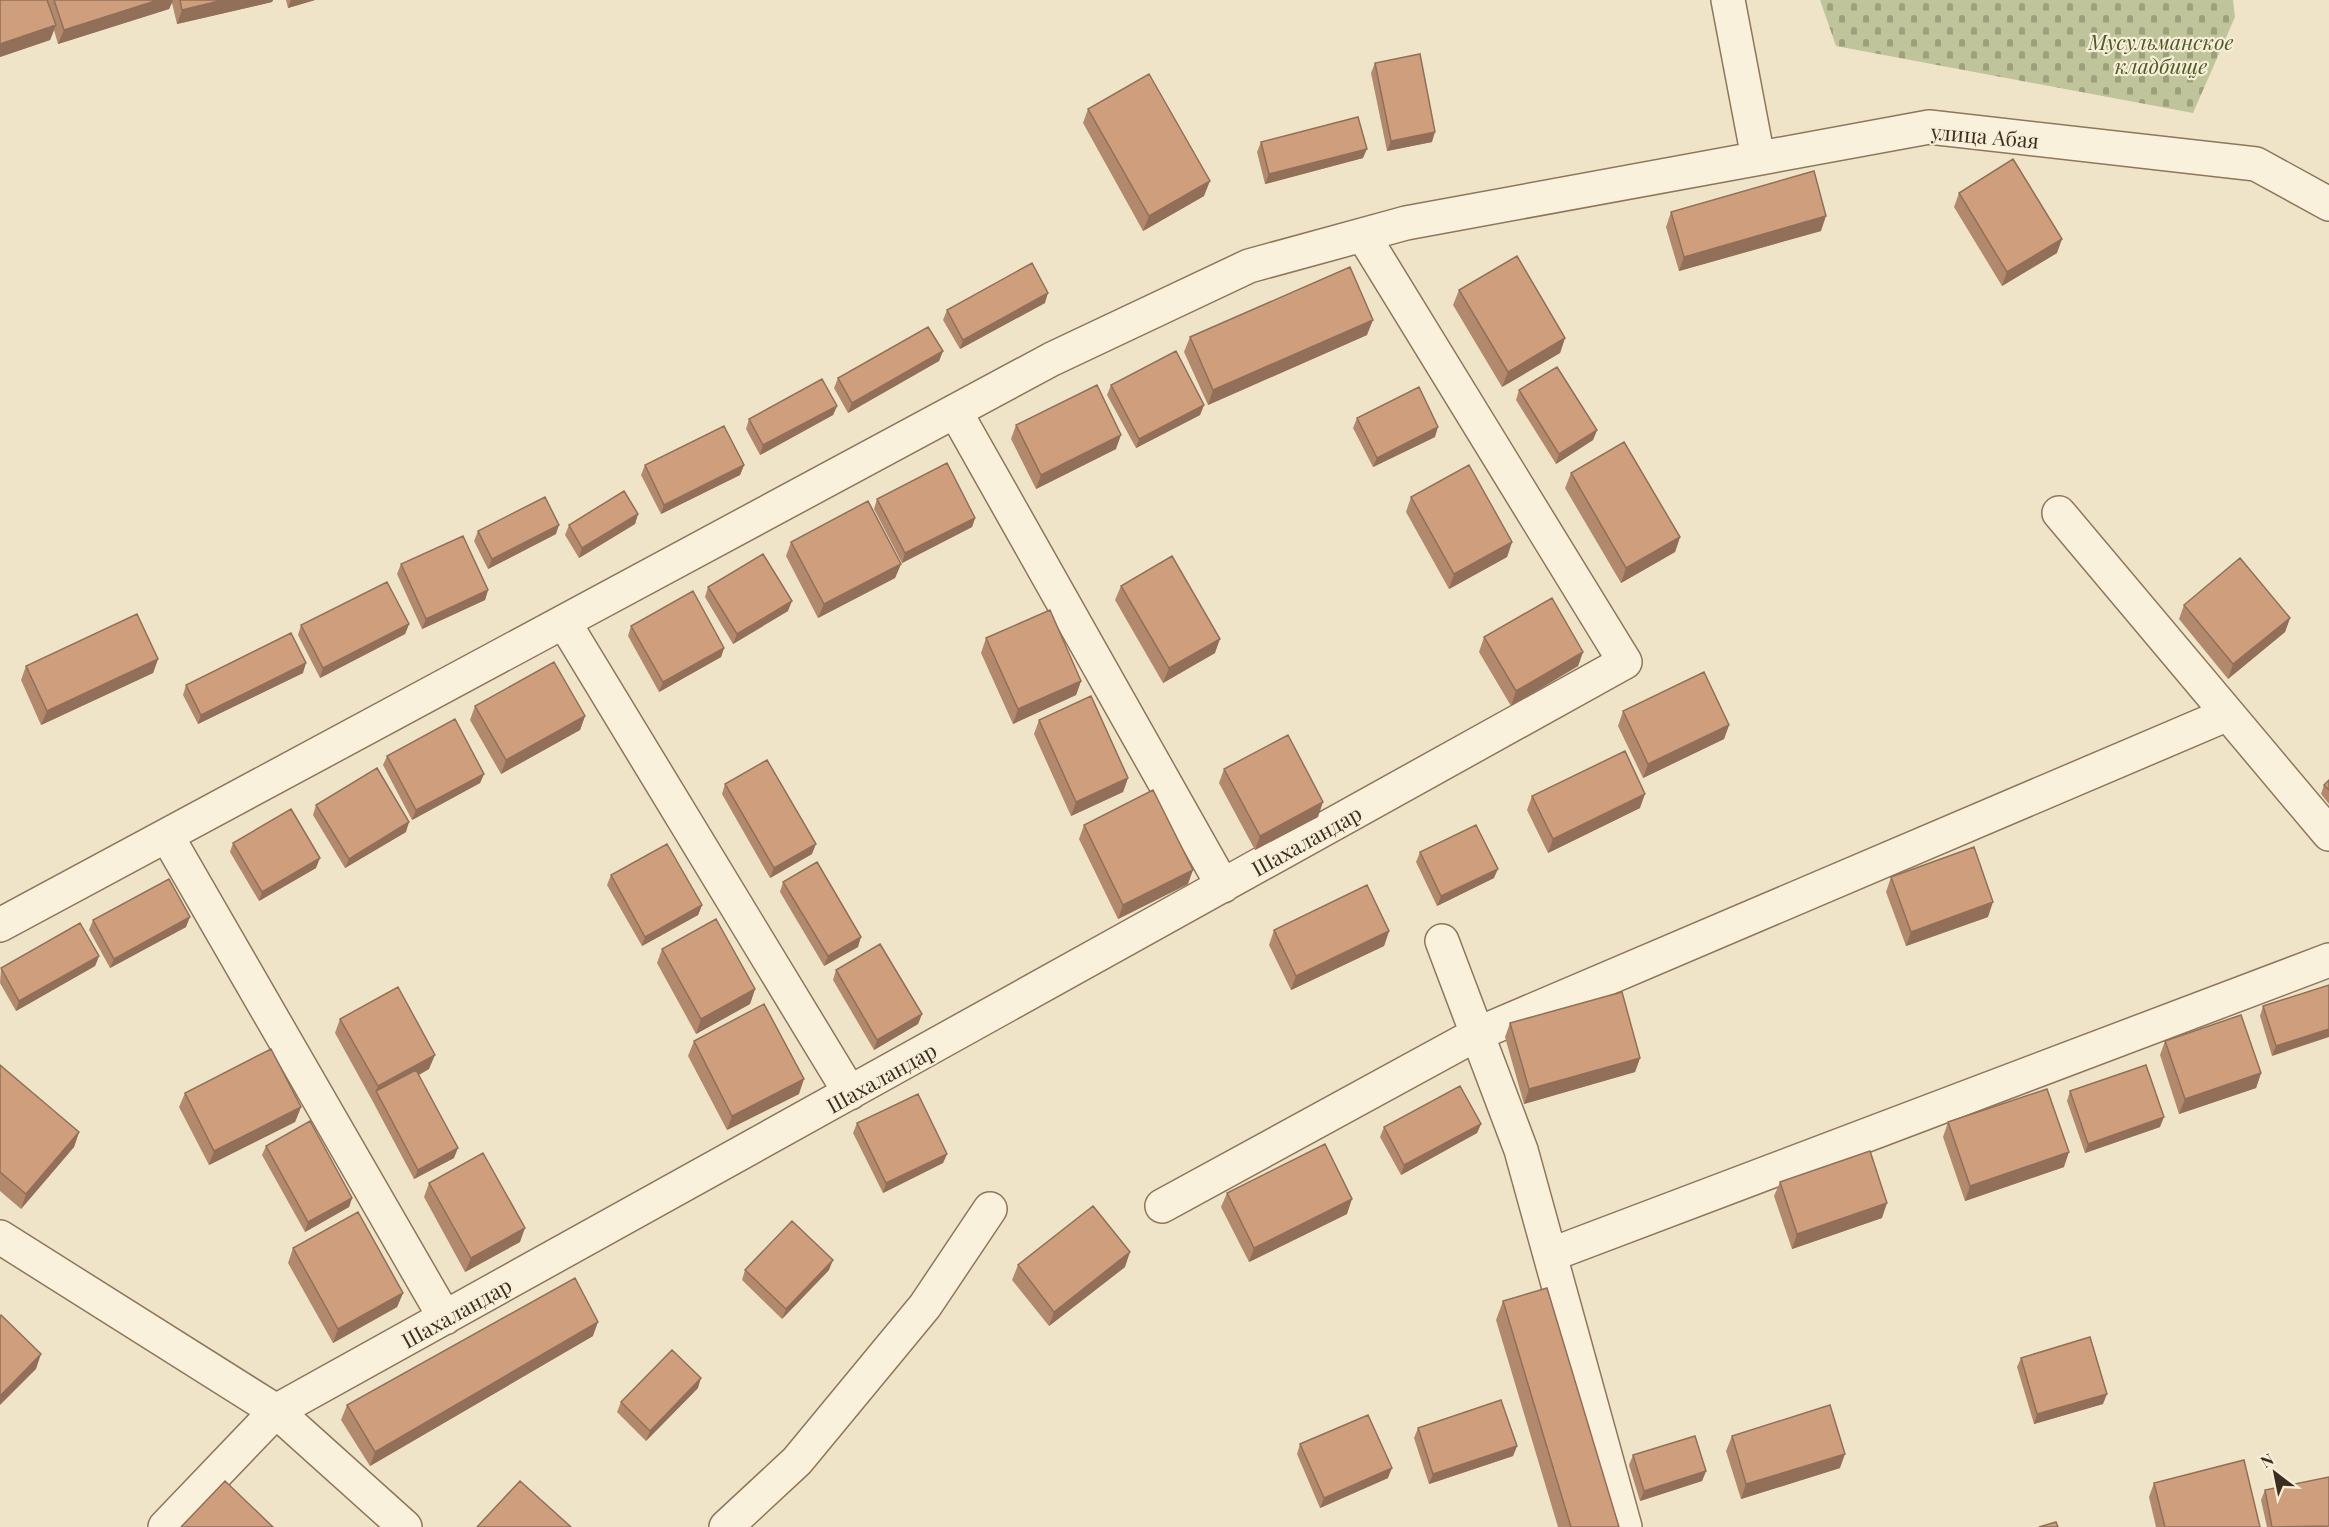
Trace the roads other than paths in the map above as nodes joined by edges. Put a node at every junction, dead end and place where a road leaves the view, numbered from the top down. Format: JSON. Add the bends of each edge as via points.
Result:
{"nodes":[{"id":1,"x":1728,"y":0,"type":"edge"},
{"id":2,"x":1758,"y":158,"type":"junction"},
{"id":3,"x":2329,"y":204,"type":"edge"},
{"id":4,"x":1363,"y":235,"type":"junction"},
{"id":5,"x":955,"y":411,"type":"junction"},
{"id":6,"x":2059,"y":513,"type":"dead end"},
{"id":7,"x":564,"y":622,"type":"junction"},
{"id":8,"x":2228,"y":714,"type":"junction"},
{"id":9,"x":2329,"y":834,"type":"edge"},
{"id":10,"x":167,"y":836,"type":"junction"},
{"id":11,"x":1223,"y":886,"type":"junction"},
{"id":12,"x":0,"y":925,"type":"edge"},
{"id":13,"x":1443,"y":941,"type":"dead end"},
{"id":14,"x":2329,"y":960,"type":"edge"},
{"id":15,"x":1478,"y":1034,"type":"junction"},
{"id":16,"x":850,"y":1093,"type":"junction"},
{"id":17,"x":1162,"y":1206,"type":"dead end"},
{"id":18,"x":990,"y":1209,"type":"dead end"},
{"id":19,"x":0,"y":1237,"type":"edge"},
{"id":20,"x":1550,"y":1255,"type":"junction"},
{"id":21,"x":445,"y":1318,"type":"junction"},
{"id":22,"x":276,"y":1411,"type":"junction"},
{"id":23,"x":165,"y":1527,"type":"edge"},
{"id":24,"x":405,"y":1527,"type":"edge"},
{"id":25,"x":726,"y":1527,"type":"edge"},
{"id":26,"x":1625,"y":1527,"type":"edge"}],
"edges":[{"from":1,"to":2,"type":"street"},
{"from":2,"to":3,"type":"street","name":"улица Абая","via":[[1929,127],[2256,164]]},
{"from":2,"to":4,"type":"street","name":"улица Абая","via":[[1406,223]]},
{"from":4,"to":5,"type":"street","name":"улица Абая","via":[[1249,266],[1052,359]]},
{"from":4,"to":11,"type":"street","name":"Шахаландар","via":[[1625,662]]},
{"from":5,"to":7,"type":"street","name":"улица Абая"},
{"from":5,"to":11,"type":"street"},
{"from":6,"to":8,"type":"street"},
{"from":7,"to":10,"type":"street","name":"улица Абая"},
{"from":7,"to":16,"type":"street"},
{"from":8,"to":9,"type":"street"},
{"from":8,"to":15,"type":"street"},
{"from":10,"to":12,"type":"street","name":"улица Абая"},
{"from":10,"to":21,"type":"street"},
{"from":11,"to":16,"type":"street","name":"Шахаландар"},
{"from":13,"to":15,"type":"street"},
{"from":14,"to":20,"type":"street"},
{"from":15,"to":17,"type":"street"},
{"from":15,"to":20,"type":"street","via":[[1521,1150]]},
{"from":16,"to":21,"type":"street","name":"Шахаландар"},
{"from":18,"to":25,"type":"street","via":[[925,1306],[858,1388],[797,1461]]},
{"from":19,"to":22,"type":"street"},
{"from":20,"to":26,"type":"street"},
{"from":21,"to":22,"type":"street","name":"Шахаландар"},
{"from":22,"to":23,"type":"street","name":"Шахаландар"},
{"from":22,"to":24,"type":"street"}]}
